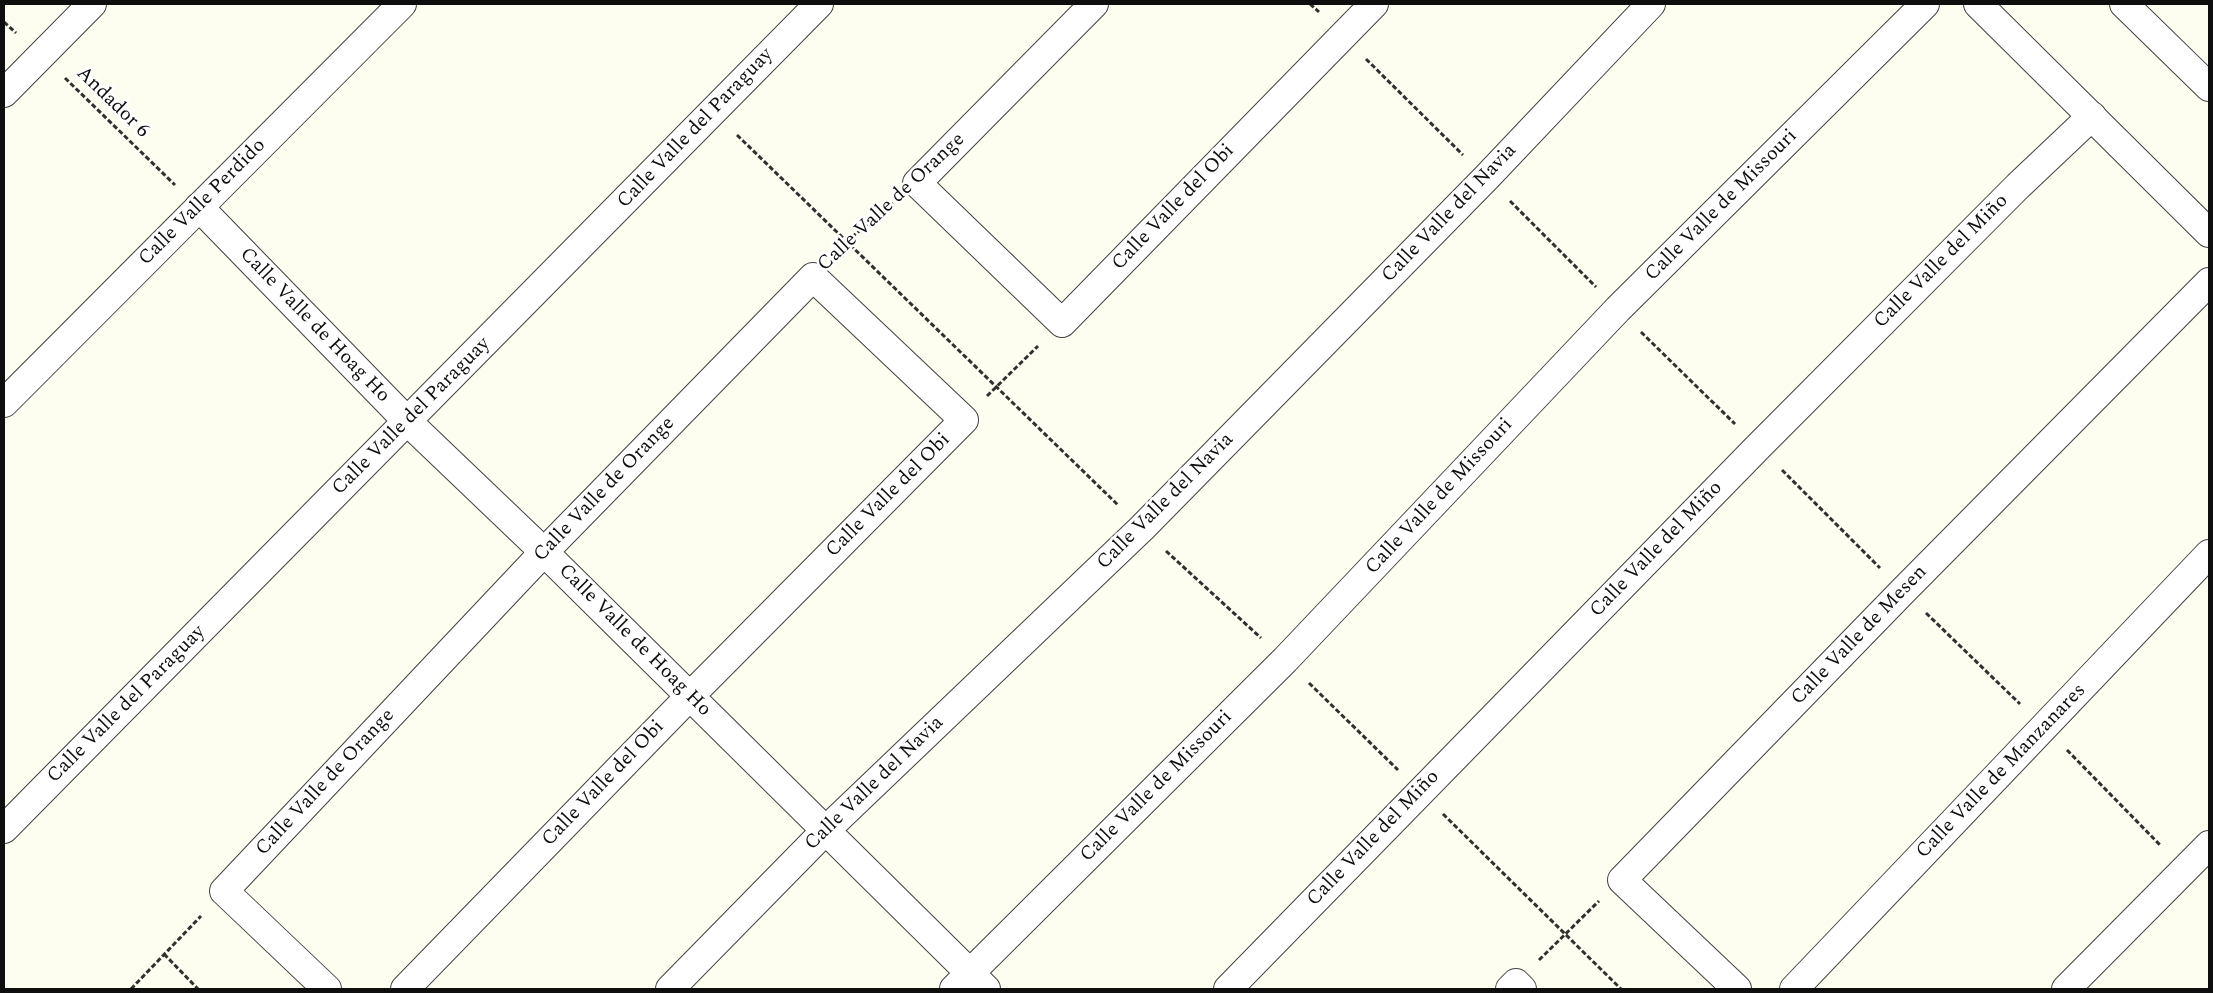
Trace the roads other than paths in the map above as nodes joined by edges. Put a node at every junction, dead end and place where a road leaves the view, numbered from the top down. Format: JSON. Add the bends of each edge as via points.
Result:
{"nodes":[{"id":1,"x":92,"y":4,"type":"edge"},
{"id":2,"x":402,"y":4,"type":"edge"},
{"id":3,"x":819,"y":4,"type":"edge"},
{"id":4,"x":1094,"y":4,"type":"edge"},
{"id":5,"x":1374,"y":4,"type":"edge"},
{"id":6,"x":1651,"y":4,"type":"edge"},
{"id":7,"x":1924,"y":4,"type":"edge"},
{"id":8,"x":1978,"y":4,"type":"edge"},
{"id":9,"x":2124,"y":4,"type":"edge"},
{"id":10,"x":2209,"y":87,"type":"edge"},
{"id":11,"x":4,"y":93,"type":"edge"},
{"id":12,"x":2092,"y":116,"type":"junction"},
{"id":13,"x":198,"y":208,"type":"junction"},
{"id":14,"x":2209,"y":233,"type":"edge"},
{"id":15,"x":813,"y":278,"type":"joint"},
{"id":16,"x":2209,"y":282,"type":"edge"},
{"id":17,"x":1062,"y":323,"type":"joint"},
{"id":18,"x":4,"y":403,"type":"edge"},
{"id":19,"x":408,"y":422,"type":"junction"},
{"id":20,"x":544,"y":552,"type":"junction"},
{"id":21,"x":2209,"y":554,"type":"edge"},
{"id":22,"x":689,"y":697,"type":"junction"},
{"id":23,"x":4,"y":829,"type":"edge"},
{"id":24,"x":826,"y":830,"type":"junction"},
{"id":25,"x":2209,"y":845,"type":"edge"},
{"id":26,"x":970,"y":984,"type":"edge"},
{"id":27,"x":327,"y":989,"type":"edge"},
{"id":28,"x":405,"y":989,"type":"edge"},
{"id":29,"x":670,"y":989,"type":"edge"},
{"id":30,"x":1228,"y":989,"type":"edge"},
{"id":31,"x":1737,"y":989,"type":"edge"},
{"id":32,"x":1794,"y":989,"type":"edge"},
{"id":33,"x":2066,"y":989,"type":"edge"}],
"edges":[{"from":1,"to":11,"type":"street"},
{"from":2,"to":13,"type":"street","name":"Calle Valle Perdido"},
{"from":3,"to":19,"type":"street","name":"Calle Valle del Paraguay"},
{"from":4,"to":17,"type":"street","name":"Calle Valle de Orange","via":[[917,184]]},
{"from":5,"to":17,"type":"street","name":"Calle Valle del Obi"},
{"from":6,"to":24,"type":"street","name":"Calle Valle del Navia","via":[[1486,178],[1148,521]]},
{"from":7,"to":26,"type":"street","name":"Calle Valle de Missouri","via":[[1618,309],[1285,660]]},
{"from":8,"to":12,"type":"street"},
{"from":9,"to":10,"type":"street"},
{"from":12,"to":14,"type":"street"},
{"from":12,"to":30,"type":"street","name":"Calle Valle del Miño","via":[[1758,447]]},
{"from":13,"to":18,"type":"street","name":"Calle Valle Perdido"},
{"from":13,"to":19,"type":"street","name":"Calle Valle de Hoag Ho"},
{"from":15,"to":20,"type":"street","name":"Calle Valle de Orange"},
{"from":15,"to":22,"type":"street","name":"Calle Valle del Obi","via":[[964,420]]},
{"from":16,"to":31,"type":"street","name":"Calle Valle de Mesen","via":[[1622,880]]},
{"from":19,"to":20,"type":"street","name":"Calle Valle de Hoag Ho"},
{"from":19,"to":23,"type":"street","name":"Calle Valle del Paraguay"},
{"from":20,"to":22,"type":"street","name":"Calle Valle de Hoag Ho"},
{"from":20,"to":27,"type":"street","name":"Calle Valle de Orange","via":[[224,891]]},
{"from":21,"to":32,"type":"street","name":"Calle Valle de Manzanares"},
{"from":22,"to":24,"type":"street","name":"Calle Valle de Hoag Ho"},
{"from":22,"to":28,"type":"street","name":"Calle Valle del Obi"},
{"from":24,"to":26,"type":"street","name":"Calle Valle de Hoag Ho"},
{"from":24,"to":29,"type":"street","name":"Calle Valle del Navia"},
{"from":25,"to":33,"type":"street"}]}
